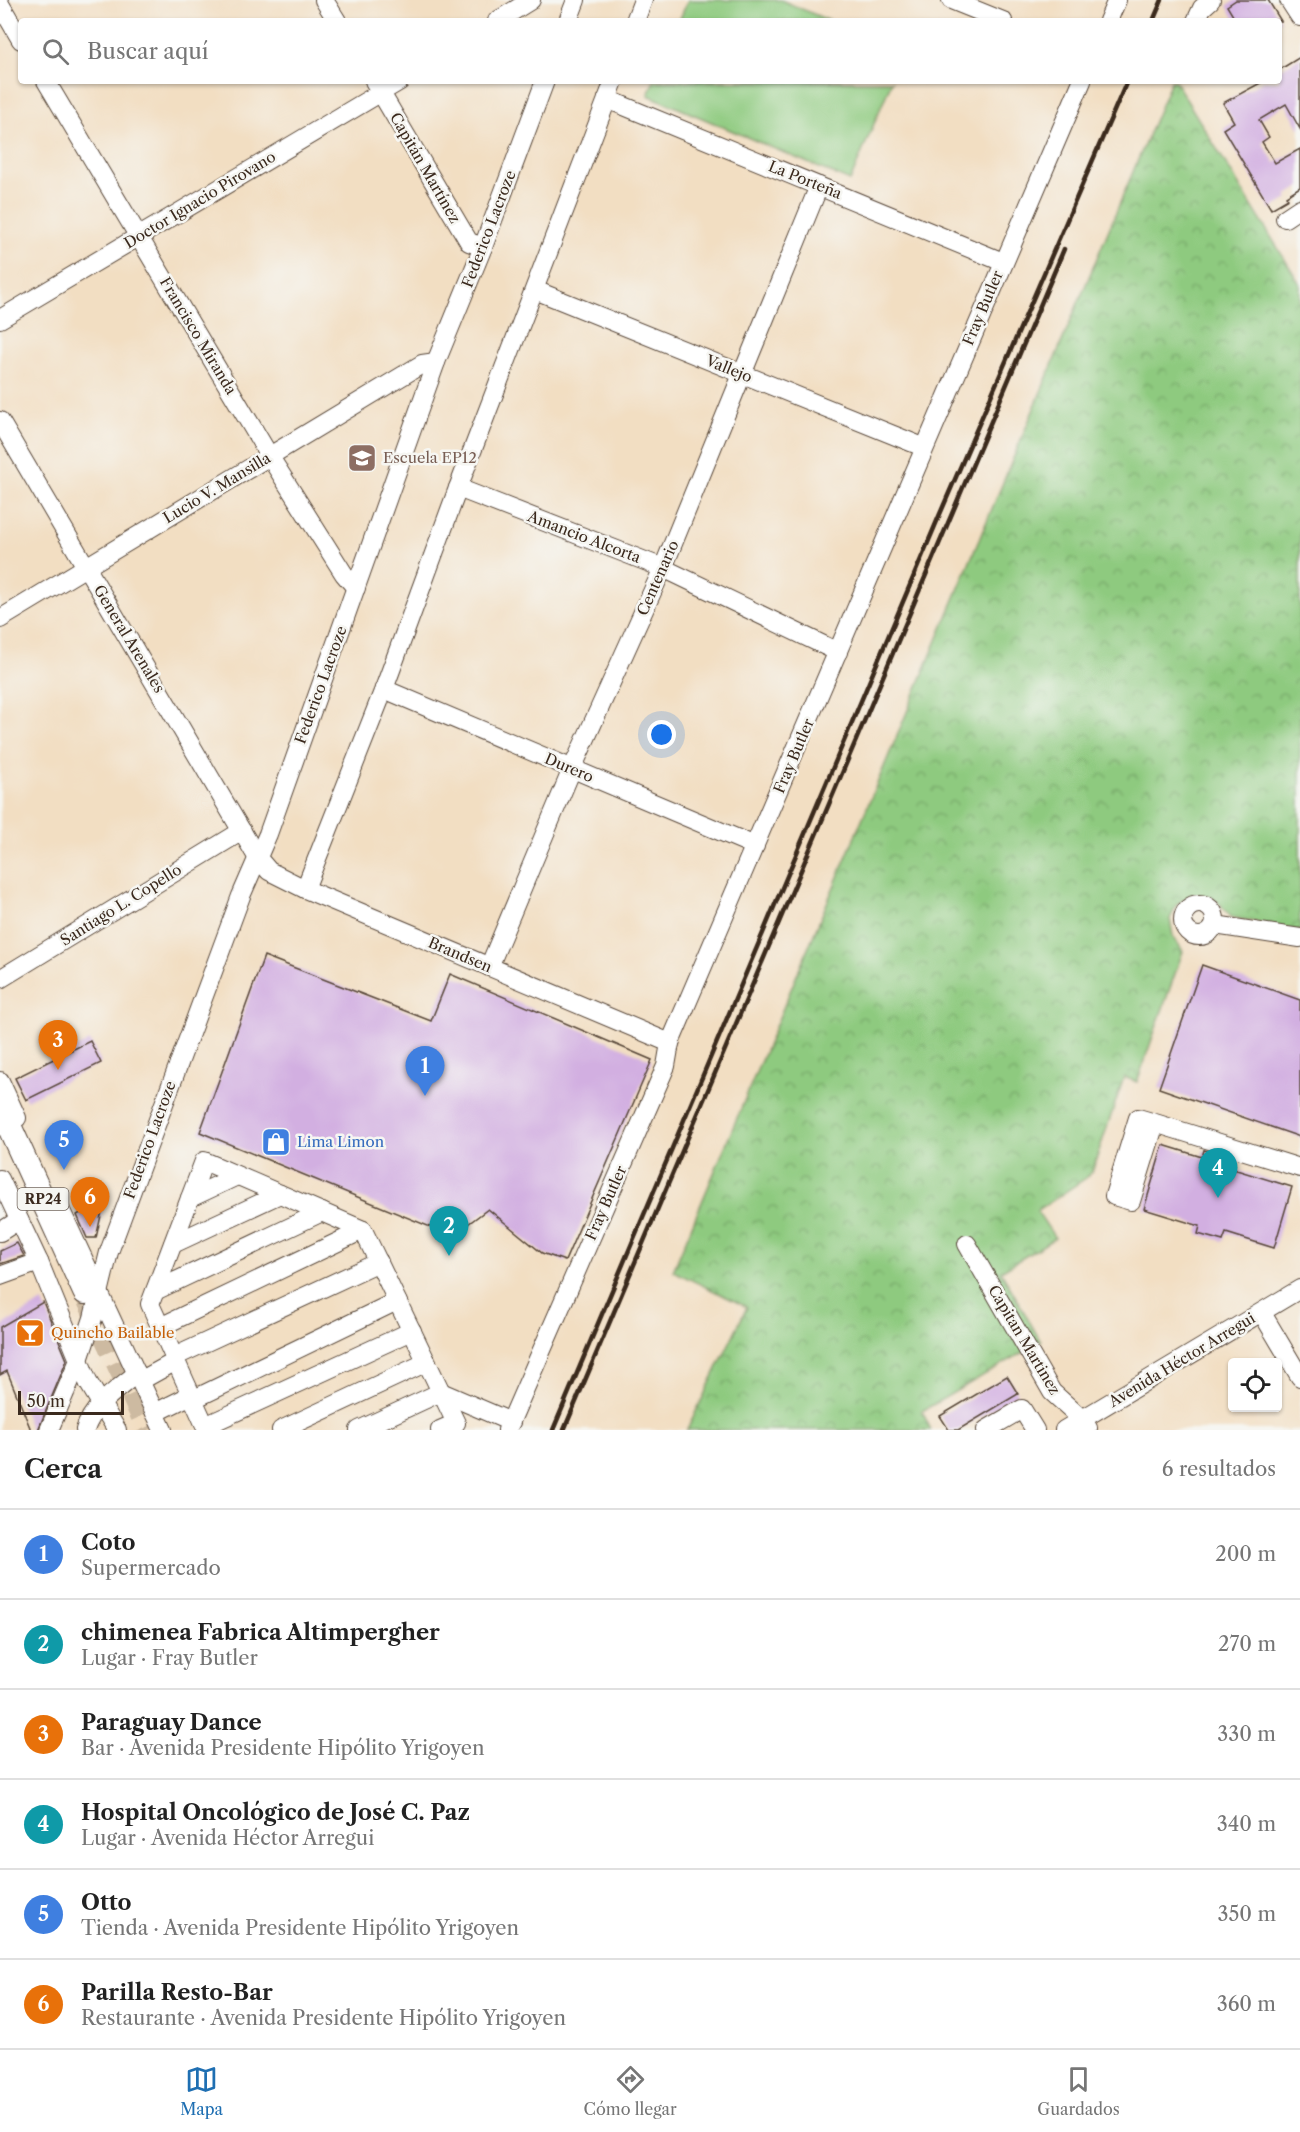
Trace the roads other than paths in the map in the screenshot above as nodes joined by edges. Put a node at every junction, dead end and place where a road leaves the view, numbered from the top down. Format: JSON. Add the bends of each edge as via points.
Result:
{"nodes":[{"id":1,"x":324,"y":0,"type":"edge"},
{"id":2,"x":531,"y":0,"type":"edge"},
{"id":3,"x":643,"y":0,"type":"edge"},
{"id":4,"x":951,"y":0,"type":"edge"},
{"id":5,"x":1117,"y":0,"type":"edge"},
{"id":6,"x":1211,"y":0,"type":"edge"},
{"id":7,"x":1289,"y":0,"type":"edge"},
{"id":8,"x":0,"y":4,"type":"edge"},
{"id":9,"x":335,"y":18,"type":"edge"},
{"id":10,"x":502,"y":18,"type":"edge"},
{"id":11,"x":636,"y":18,"type":"edge"},
{"id":12,"x":996,"y":18,"type":"edge"},
{"id":13,"x":1109,"y":18,"type":"edge"},
{"id":14,"x":1197,"y":18,"type":"edge"},
{"id":15,"x":1300,"y":18,"type":"edge"},
{"id":16,"x":18,"y":35,"type":"edge"},
{"id":17,"x":48,"y":84,"type":"edge"},
{"id":18,"x":544,"y":84,"type":"edge"},
{"id":19,"x":613,"y":84,"type":"edge"},
{"id":20,"x":1081,"y":84,"type":"edge"},
{"id":21,"x":378,"y":87,"type":"edge"},
{"id":22,"x":607,"y":99,"type":"junction"},
{"id":23,"x":819,"y":186,"type":"junction"},
{"id":24,"x":138,"y":237,"type":"junction"},
{"id":25,"x":483,"y":247,"type":"junction"},
{"id":26,"x":1003,"y":262,"type":"junction"},
{"id":27,"x":534,"y":290,"type":"junction"},
{"id":28,"x":0,"y":320,"type":"edge"},
{"id":29,"x":436,"y":362,"type":"junction"},
{"id":30,"x":743,"y":375,"type":"junction"},
{"id":31,"x":0,"y":421,"type":"edge"},
{"id":32,"x":924,"y":447,"type":"junction"},
{"id":33,"x":270,"y":457,"type":"junction"},
{"id":34,"x":458,"y":488,"type":"junction"},
{"id":35,"x":86,"y":567,"type":"junction"},
{"id":36,"x":663,"y":567,"type":"junction"},
{"id":37,"x":356,"y":588,"type":"junction"},
{"id":38,"x":0,"y":619,"type":"edge"},
{"id":39,"x":838,"y":652,"type":"junction"},
{"id":40,"x":384,"y":689,"type":"junction"},
{"id":41,"x":572,"y":769,"type":"junction"},
{"id":42,"x":242,"y":831,"type":"junction"},
{"id":43,"x":755,"y":846,"type":"junction"},
{"id":44,"x":257,"y":857,"type":"junction"},
{"id":45,"x":305,"y":890,"type":"junction"},
{"id":46,"x":1215,"y":925,"type":"dead end"},
{"id":47,"x":1300,"y":938,"type":"edge"},
{"id":48,"x":489,"y":967,"type":"junction"},
{"id":49,"x":0,"y":980,"type":"edge"},
{"id":50,"x":670,"y":1042,"type":"junction"},
{"id":51,"x":0,"y":1081,"type":"edge"},
{"id":52,"x":0,"y":1106,"type":"edge"},
{"id":53,"x":1155,"y":1123,"type":"dead end"},
{"id":54,"x":0,"y":1143,"type":"edge"},
{"id":55,"x":1300,"y":1168,"type":"edge"},
{"id":56,"x":237,"y":1176,"type":"junction"},
{"id":57,"x":0,"y":1179,"type":"edge"},
{"id":58,"x":280,"y":1194,"type":"junction"},
{"id":59,"x":190,"y":1198,"type":"junction"},
{"id":60,"x":322,"y":1212,"type":"junction"},
{"id":61,"x":19,"y":1220,"type":"junction"},
{"id":62,"x":363,"y":1230,"type":"junction"},
{"id":63,"x":0,"y":1232,"type":"edge"},
{"id":64,"x":173,"y":1244,"type":"junction"},
{"id":65,"x":967,"y":1244,"type":"dead end"},
{"id":66,"x":39,"y":1262,"type":"junction"},
{"id":67,"x":379,"y":1262,"type":"junction"},
{"id":68,"x":0,"y":1276,"type":"edge"},
{"id":69,"x":1300,"y":1289,"type":"edge"},
{"id":70,"x":155,"y":1291,"type":"junction"},
{"id":71,"x":86,"y":1294,"type":"junction"},
{"id":72,"x":397,"y":1301,"type":"junction"},
{"id":73,"x":1262,"y":1313,"type":"junction"},
{"id":74,"x":160,"y":1327,"type":"junction"},
{"id":75,"x":412,"y":1331,"type":"junction"},
{"id":76,"x":175,"y":1359,"type":"junction"},
{"id":77,"x":79,"y":1360,"type":"junction"},
{"id":78,"x":427,"y":1362,"type":"junction"},
{"id":79,"x":139,"y":1377,"type":"junction"},
{"id":80,"x":1300,"y":1377,"type":"edge"},
{"id":81,"x":441,"y":1392,"type":"junction"},
{"id":82,"x":192,"y":1397,"type":"junction"},
{"id":83,"x":100,"y":1404,"type":"junction"},
{"id":84,"x":155,"y":1413,"type":"junction"},
{"id":85,"x":1086,"y":1425,"type":"edge"},
{"id":86,"x":509,"y":1426,"type":"edge"},
{"id":87,"x":206,"y":1428,"type":"edge"},
{"id":88,"x":49,"y":1430,"type":"edge"},
{"id":89,"x":85,"y":1430,"type":"edge"},
{"id":90,"x":117,"y":1430,"type":"edge"},
{"id":91,"x":163,"y":1430,"type":"edge"},
{"id":92,"x":281,"y":1430,"type":"edge"},
{"id":93,"x":359,"y":1430,"type":"edge"},
{"id":94,"x":440,"y":1430,"type":"edge"},
{"id":95,"x":986,"y":1430,"type":"edge"},
{"id":96,"x":1035,"y":1430,"type":"edge"},
{"id":97,"x":1064,"y":1430,"type":"edge"}],
"edges":[{"from":1,"to":9,"type":"street"},
{"from":2,"to":10,"type":"street"},
{"from":3,"to":11,"type":"street"},
{"from":4,"to":12,"type":"street"},
{"from":5,"to":13,"type":"street"},
{"from":6,"to":14,"type":"street"},
{"from":7,"to":15,"type":"street"},
{"from":8,"to":16,"type":"street"},
{"from":17,"to":24,"type":"street","name":"Francisco Miranda"},
{"from":18,"to":25,"type":"street","name":"Federico Lacroze"},
{"from":19,"to":22,"type":"street"},
{"from":20,"to":26,"type":"street","name":"Fray Butler"},
{"from":21,"to":24,"type":"street","name":"Doctor Ignacio Pirovano"},
{"from":21,"to":25,"type":"street","name":"Capitán Martínez","via":[[469,242]]},
{"from":22,"to":23,"type":"street","name":"La Porteña"},
{"from":22,"to":27,"type":"street"},
{"from":23,"to":26,"type":"street","name":"La Porteña"},
{"from":23,"to":30,"type":"street","name":"Centenario"},
{"from":24,"to":28,"type":"street","name":"Doctor Ignacio Pirovano"},
{"from":24,"to":33,"type":"street","name":"Francisco Miranda"},
{"from":25,"to":29,"type":"street","name":"Federico Lacroze"},
{"from":26,"to":32,"type":"street","name":"Fray Butler"},
{"from":27,"to":30,"type":"street","name":"Vallejo"},
{"from":27,"to":34,"type":"street"},
{"from":29,"to":33,"type":"street","name":"Lucio V. Mansilla","via":[[422,364]]},
{"from":29,"to":37,"type":"street","name":"Federico Lacroze"},
{"from":30,"to":32,"type":"street","name":"Vallejo"},
{"from":30,"to":36,"type":"street","name":"Centenario"},
{"from":31,"to":35,"type":"street","name":"General Arenales"},
{"from":32,"to":39,"type":"street","name":"Fray Butler"},
{"from":33,"to":35,"type":"street","name":"Lucio V. Mansilla"},
{"from":33,"to":37,"type":"street","name":"Francisco Miranda"},
{"from":34,"to":36,"type":"street","name":"Amancio Alcorta"},
{"from":34,"to":40,"type":"street"},
{"from":35,"to":38,"type":"street","name":"Lucio V. Mansilla"},
{"from":35,"to":42,"type":"street","name":"General Arenales"},
{"from":36,"to":39,"type":"street","name":"Amancio Alcorta"},
{"from":36,"to":41,"type":"street","name":"Centenario"},
{"from":37,"to":44,"type":"street","name":"Federico Lacroze"},
{"from":39,"to":43,"type":"street","name":"Fray Butler"},
{"from":40,"to":41,"type":"street","name":"Durero"},
{"from":40,"to":45,"type":"street"},
{"from":41,"to":43,"type":"street","name":"Durero"},
{"from":41,"to":48,"type":"street","name":"Centenario"},
{"from":42,"to":44,"type":"street","name":"General Arenales"},
{"from":42,"to":49,"type":"street","name":"Santiago L. Copello"},
{"from":43,"to":50,"type":"street","name":"Fray Butler"},
{"from":44,"to":45,"type":"street","name":"Brandsen","via":[[269,871]]},
{"from":44,"to":71,"type":"street","name":"Federico Lacroze","via":[[109,1252]]},
{"from":45,"to":48,"type":"street","name":"Brandsen"},
{"from":46,"to":47,"type":"street"},
{"from":48,"to":50,"type":"street","name":"Brandsen"},
{"from":50,"to":86,"type":"street","name":"Fray Butler","via":[[666,1066]]},
{"from":51,"to":71,"type":"street"},
{"from":52,"to":71,"type":"main road","number":"RP24"},
{"from":53,"to":55,"type":"street"},
{"from":54,"to":71,"type":"main road","number":"RP24"},
{"from":56,"to":58,"type":"street"},
{"from":56,"to":59,"type":"street"},
{"from":56,"to":59,"type":"street","via":[[204,1161]]},
{"from":57,"to":61,"type":"street"},
{"from":58,"to":60,"type":"street"},
{"from":58,"to":64,"type":"street"},
{"from":59,"to":64,"type":"street"},
{"from":60,"to":62,"type":"street"},
{"from":60,"to":70,"type":"street"},
{"from":61,"to":63,"type":"street"},
{"from":61,"to":66,"type":"street"},
{"from":62,"to":67,"type":"street"},
{"from":62,"to":74,"type":"street"},
{"from":64,"to":70,"type":"street"},
{"from":65,"to":85,"type":"street","name":"Capitan Martinez","via":[[1053,1392]]},
{"from":66,"to":68,"type":"street"},
{"from":66,"to":77,"type":"street"},
{"from":67,"to":72,"type":"street"},
{"from":67,"to":76,"type":"street"},
{"from":69,"to":73,"type":"street","name":"Avenida Héctor Arregui"},
{"from":70,"to":74,"type":"street","via":[[150,1304]]},
{"from":71,"to":77,"type":"street","name":"Federico Lacroze","via":[[93,1318]]},
{"from":71,"to":79,"type":"street"},
{"from":72,"to":75,"type":"street"},
{"from":72,"to":82,"type":"street"},
{"from":73,"to":80,"type":"street"},
{"from":73,"to":85,"type":"street","name":"Avenida Héctor Arregui"},
{"from":74,"to":76,"type":"street"},
{"from":75,"to":78,"type":"street"},
{"from":75,"to":87,"type":"street"},
{"from":76,"to":79,"type":"street"},
{"from":76,"to":82,"type":"street"},
{"from":77,"to":83,"type":"street"},
{"from":77,"to":88,"type":"street","name":"Federico Lacroze"},
{"from":78,"to":81,"type":"street"},
{"from":78,"to":92,"type":"street"},
{"from":79,"to":83,"type":"street"},
{"from":79,"to":84,"type":"street"},
{"from":81,"to":86,"type":"street"},
{"from":81,"to":93,"type":"street"},
{"from":81,"to":94,"type":"street","via":[[456,1423]]},
{"from":82,"to":84,"type":"street"},
{"from":82,"to":87,"type":"street"},
{"from":83,"to":89,"type":"street"},
{"from":83,"to":90,"type":"street"},
{"from":84,"to":91,"type":"street"},
{"from":85,"to":97,"type":"street","name":"Avenida Héctor Arregui"},
{"from":95,"to":96,"type":"street","via":[[1022,1409]]}]}
